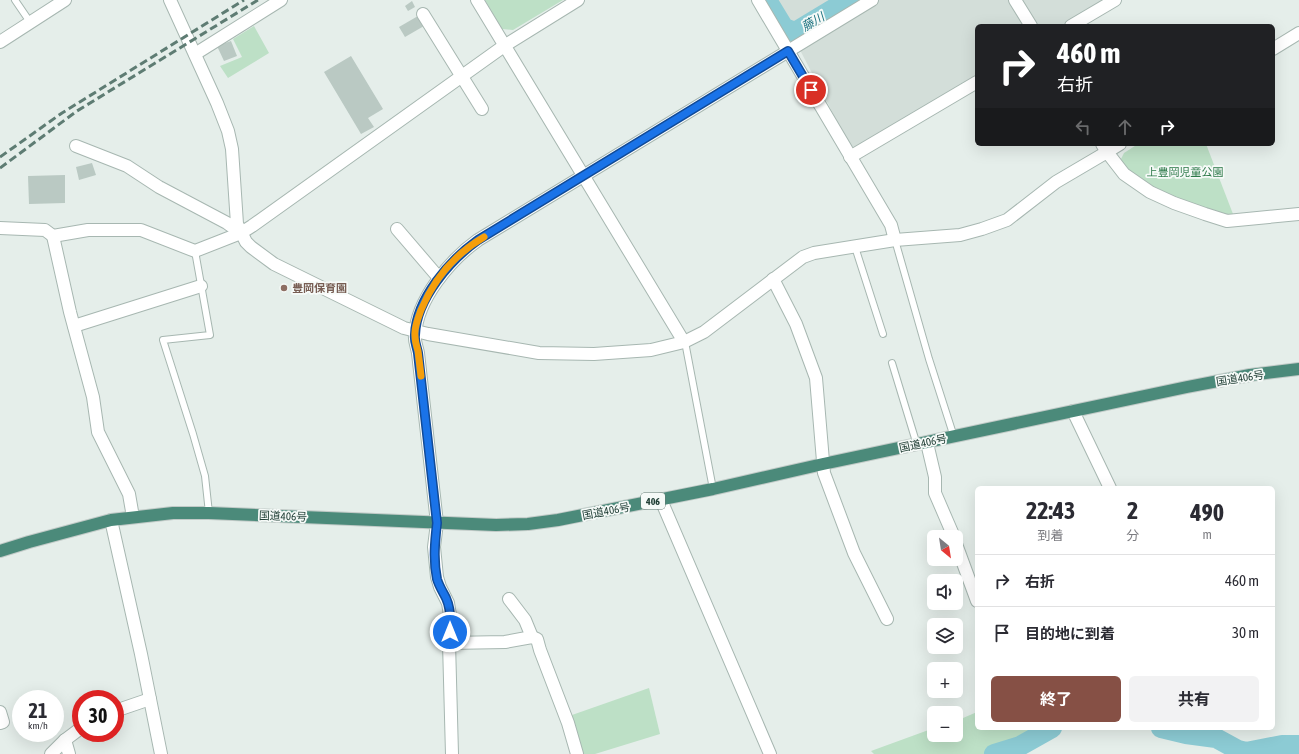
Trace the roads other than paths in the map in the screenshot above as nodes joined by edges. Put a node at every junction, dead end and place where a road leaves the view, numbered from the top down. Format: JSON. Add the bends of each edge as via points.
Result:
{"nodes":[{"id":1,"x":15,"y":0,"type":"edge"},
{"id":2,"x":65,"y":0,"type":"edge"},
{"id":3,"x":170,"y":0,"type":"edge"},
{"id":4,"x":281,"y":0,"type":"edge"},
{"id":5,"x":477,"y":0,"type":"edge"},
{"id":6,"x":578,"y":0,"type":"edge"},
{"id":7,"x":758,"y":0,"type":"edge"},
{"id":8,"x":872,"y":0,"type":"edge"},
{"id":9,"x":1015,"y":0,"type":"edge"},
{"id":10,"x":1115,"y":0,"type":"edge"},
{"id":11,"x":423,"y":14,"type":"dead end"},
{"id":12,"x":30,"y":22,"type":"junction"},
{"id":13,"x":1030,"y":24,"type":"edge"},
{"id":14,"x":1074,"y":24,"type":"edge"},
{"id":15,"x":1299,"y":33,"type":"edge"},
{"id":16,"x":0,"y":42,"type":"edge"},
{"id":17,"x":504,"y":46,"type":"junction"},
{"id":18,"x":1275,"y":48,"type":"edge"},
{"id":19,"x":788,"y":51,"type":"junction"},
{"id":20,"x":195,"y":54,"type":"junction"},
{"id":21,"x":460,"y":76,"type":"junction"},
{"id":22,"x":975,"y":83,"type":"edge"},
{"id":23,"x":482,"y":109,"type":"dead end"},
{"id":24,"x":76,"y":146,"type":"dead end"},
{"id":25,"x":1105,"y":148,"type":"edge"},
{"id":26,"x":850,"y":157,"type":"junction"},
{"id":27,"x":584,"y":175,"type":"junction"},
{"id":28,"x":1299,"y":214,"type":"edge"},
{"id":29,"x":0,"y":228,"type":"edge"},
{"id":30,"x":397,"y":229,"type":"dead end"},
{"id":31,"x":241,"y":233,"type":"junction"},
{"id":32,"x":53,"y":236,"type":"junction"},
{"id":33,"x":895,"y":240,"type":"junction"},
{"id":34,"x":855,"y":247,"type":"junction"},
{"id":35,"x":195,"y":251,"type":"junction"},
{"id":36,"x":439,"y":278,"type":"junction"},
{"id":37,"x":773,"y":279,"type":"junction"},
{"id":38,"x":201,"y":286,"type":"junction"},
{"id":39,"x":74,"y":326,"type":"junction"},
{"id":40,"x":415,"y":332,"type":"junction"},
{"id":41,"x":883,"y":334,"type":"dead end"},
{"id":42,"x":684,"y":342,"type":"junction"},
{"id":43,"x":892,"y":363,"type":"dead end"},
{"id":44,"x":1299,"y":369,"type":"edge"},
{"id":45,"x":1073,"y":411,"type":"junction"},
{"id":46,"x":954,"y":437,"type":"junction"},
{"id":47,"x":922,"y":444,"type":"junction"},
{"id":48,"x":823,"y":464,"type":"junction"},
{"id":49,"x":1109,"y":486,"type":"edge"},
{"id":50,"x":713,"y":489,"type":"junction"},
{"id":51,"x":661,"y":500,"type":"junction"},
{"id":52,"x":209,"y":513,"type":"junction"},
{"id":53,"x":133,"y":517,"type":"junction"},
{"id":54,"x":111,"y":520,"type":"junction"},
{"id":55,"x":437,"y":523,"type":"junction"},
{"id":56,"x":951,"y":530,"type":"edge"},
{"id":57,"x":0,"y":551,"type":"edge"},
{"id":58,"x":963,"y":563,"type":"edge"},
{"id":59,"x":975,"y":596,"type":"edge"},
{"id":60,"x":509,"y":599,"type":"dead end"},
{"id":61,"x":887,"y":619,"type":"dead end"},
{"id":62,"x":532,"y":637,"type":"junction"},
{"id":63,"x":448,"y":643,"type":"junction"},
{"id":64,"x":150,"y":699,"type":"junction"},
{"id":65,"x":124,"y":708,"type":"edge"},
{"id":66,"x":0,"y":712,"type":"edge"},
{"id":67,"x":0,"y":723,"type":"edge"},
{"id":68,"x":72,"y":735,"type":"edge"},
{"id":69,"x":65,"y":740,"type":"junction"},
{"id":70,"x":51,"y":754,"type":"edge"},
{"id":71,"x":69,"y":754,"type":"edge"},
{"id":72,"x":161,"y":754,"type":"edge"},
{"id":73,"x":452,"y":754,"type":"edge"},
{"id":74,"x":577,"y":754,"type":"edge"},
{"id":75,"x":770,"y":754,"type":"edge"}],
"edges":[{"from":1,"to":12,"type":"lane"},
{"from":2,"to":12,"type":"street"},
{"from":3,"to":20,"type":"street"},
{"from":4,"to":20,"type":"street"},
{"from":5,"to":17,"type":"street"},
{"from":6,"to":17,"type":"street"},
{"from":7,"to":19,"type":"street"},
{"from":8,"to":19,"type":"street"},
{"from":9,"to":13,"type":"street"},
{"from":10,"to":14,"type":"street"},
{"from":11,"to":21,"type":"street"},
{"from":12,"to":16,"type":"street"},
{"from":15,"to":18,"type":"street"},
{"from":17,"to":21,"type":"street"},
{"from":17,"to":27,"type":"street"},
{"from":19,"to":26,"type":"street"},
{"from":19,"to":27,"type":"street"},
{"from":20,"to":31,"type":"street","via":[[228,131],[232,149],[237,224]]},
{"from":21,"to":23,"type":"street"},
{"from":21,"to":31,"type":"street"},
{"from":22,"to":26,"type":"street"},
{"from":24,"to":31,"type":"street","via":[[128,166],[159,187]]},
{"from":25,"to":28,"type":"street","via":[[1124,174],[1150,192],[1205,214],[1227,221]]},
{"from":25,"to":33,"type":"street","via":[[1007,220],[960,235]]},
{"from":26,"to":33,"type":"street","via":[[890,225]]},
{"from":27,"to":36,"type":"street","via":[[478,240],[454,259]]},
{"from":27,"to":42,"type":"street"},
{"from":29,"to":32,"type":"street","via":[[45,230]]},
{"from":30,"to":36,"type":"street"},
{"from":31,"to":35,"type":"street"},
{"from":31,"to":40,"type":"street","via":[[251,247],[274,264]]},
{"from":32,"to":35,"type":"street","via":[[88,230],[141,230]]},
{"from":32,"to":39,"type":"street"},
{"from":33,"to":34,"type":"street"},
{"from":33,"to":46,"type":"lane"},
{"from":34,"to":37,"type":"street","via":[[803,257]]},
{"from":34,"to":41,"type":"lane"},
{"from":35,"to":38,"type":"lane"},
{"from":36,"to":40,"type":"street","via":[[424,304]]},
{"from":37,"to":42,"type":"street","via":[[716,324]]},
{"from":37,"to":48,"type":"street","via":[[796,324],[816,378]]},
{"from":38,"to":39,"type":"street"},
{"from":38,"to":52,"type":"lane","via":[[210,335],[163,340],[205,476]]},
{"from":39,"to":53,"type":"street","via":[[93,397],[98,432],[129,494]]},
{"from":40,"to":42,"type":"street","via":[[538,353],[594,354],[651,350]]},
{"from":40,"to":55,"type":"street"},
{"from":42,"to":50,"type":"lane"},
{"from":43,"to":47,"type":"lane"},
{"from":44,"to":45,"type":"highway","name":"国道406号","number":"406","via":[[1250,375]]},
{"from":45,"to":46,"type":"highway","name":"国道406号","number":"406"},
{"from":45,"to":49,"type":"street"},
{"from":46,"to":47,"type":"highway","name":"国道406号","number":"406"},
{"from":47,"to":48,"type":"highway","name":"国道406号","number":"406"},
{"from":47,"to":56,"type":"street","via":[[934,477],[935,493]]},
{"from":48,"to":50,"type":"highway","name":"国道406号","number":"406"},
{"from":48,"to":61,"type":"street","via":[[824,473],[854,553]]},
{"from":50,"to":51,"type":"highway","name":"国道406号","number":"406"},
{"from":51,"to":55,"type":"highway","name":"国道406号","number":"406","via":[[528,524]]},
{"from":51,"to":75,"type":"street"},
{"from":52,"to":53,"type":"highway","name":"国道406号","number":"406"},
{"from":52,"to":55,"type":"highway","name":"国道406号","number":"406"},
{"from":53,"to":54,"type":"highway","name":"国道406号","number":"406"},
{"from":54,"to":57,"type":"highway","name":"国道406号","number":"406"},
{"from":54,"to":64,"type":"street"},
{"from":55,"to":63,"type":"street","via":[[434,547],[437,577],[450,611]]},
{"from":58,"to":59,"type":"street"},
{"from":60,"to":62,"type":"street","via":[[525,620]]},
{"from":62,"to":63,"type":"street","via":[[505,642]]},
{"from":62,"to":74,"type":"street","via":[[537,639]]},
{"from":63,"to":73,"type":"street"},
{"from":64,"to":65,"type":"street"},
{"from":64,"to":72,"type":"street"},
{"from":66,"to":67,"type":"street","via":[[3,722]]},
{"from":68,"to":69,"type":"street"},
{"from":69,"to":70,"type":"street"},
{"from":69,"to":71,"type":"street"}]}
